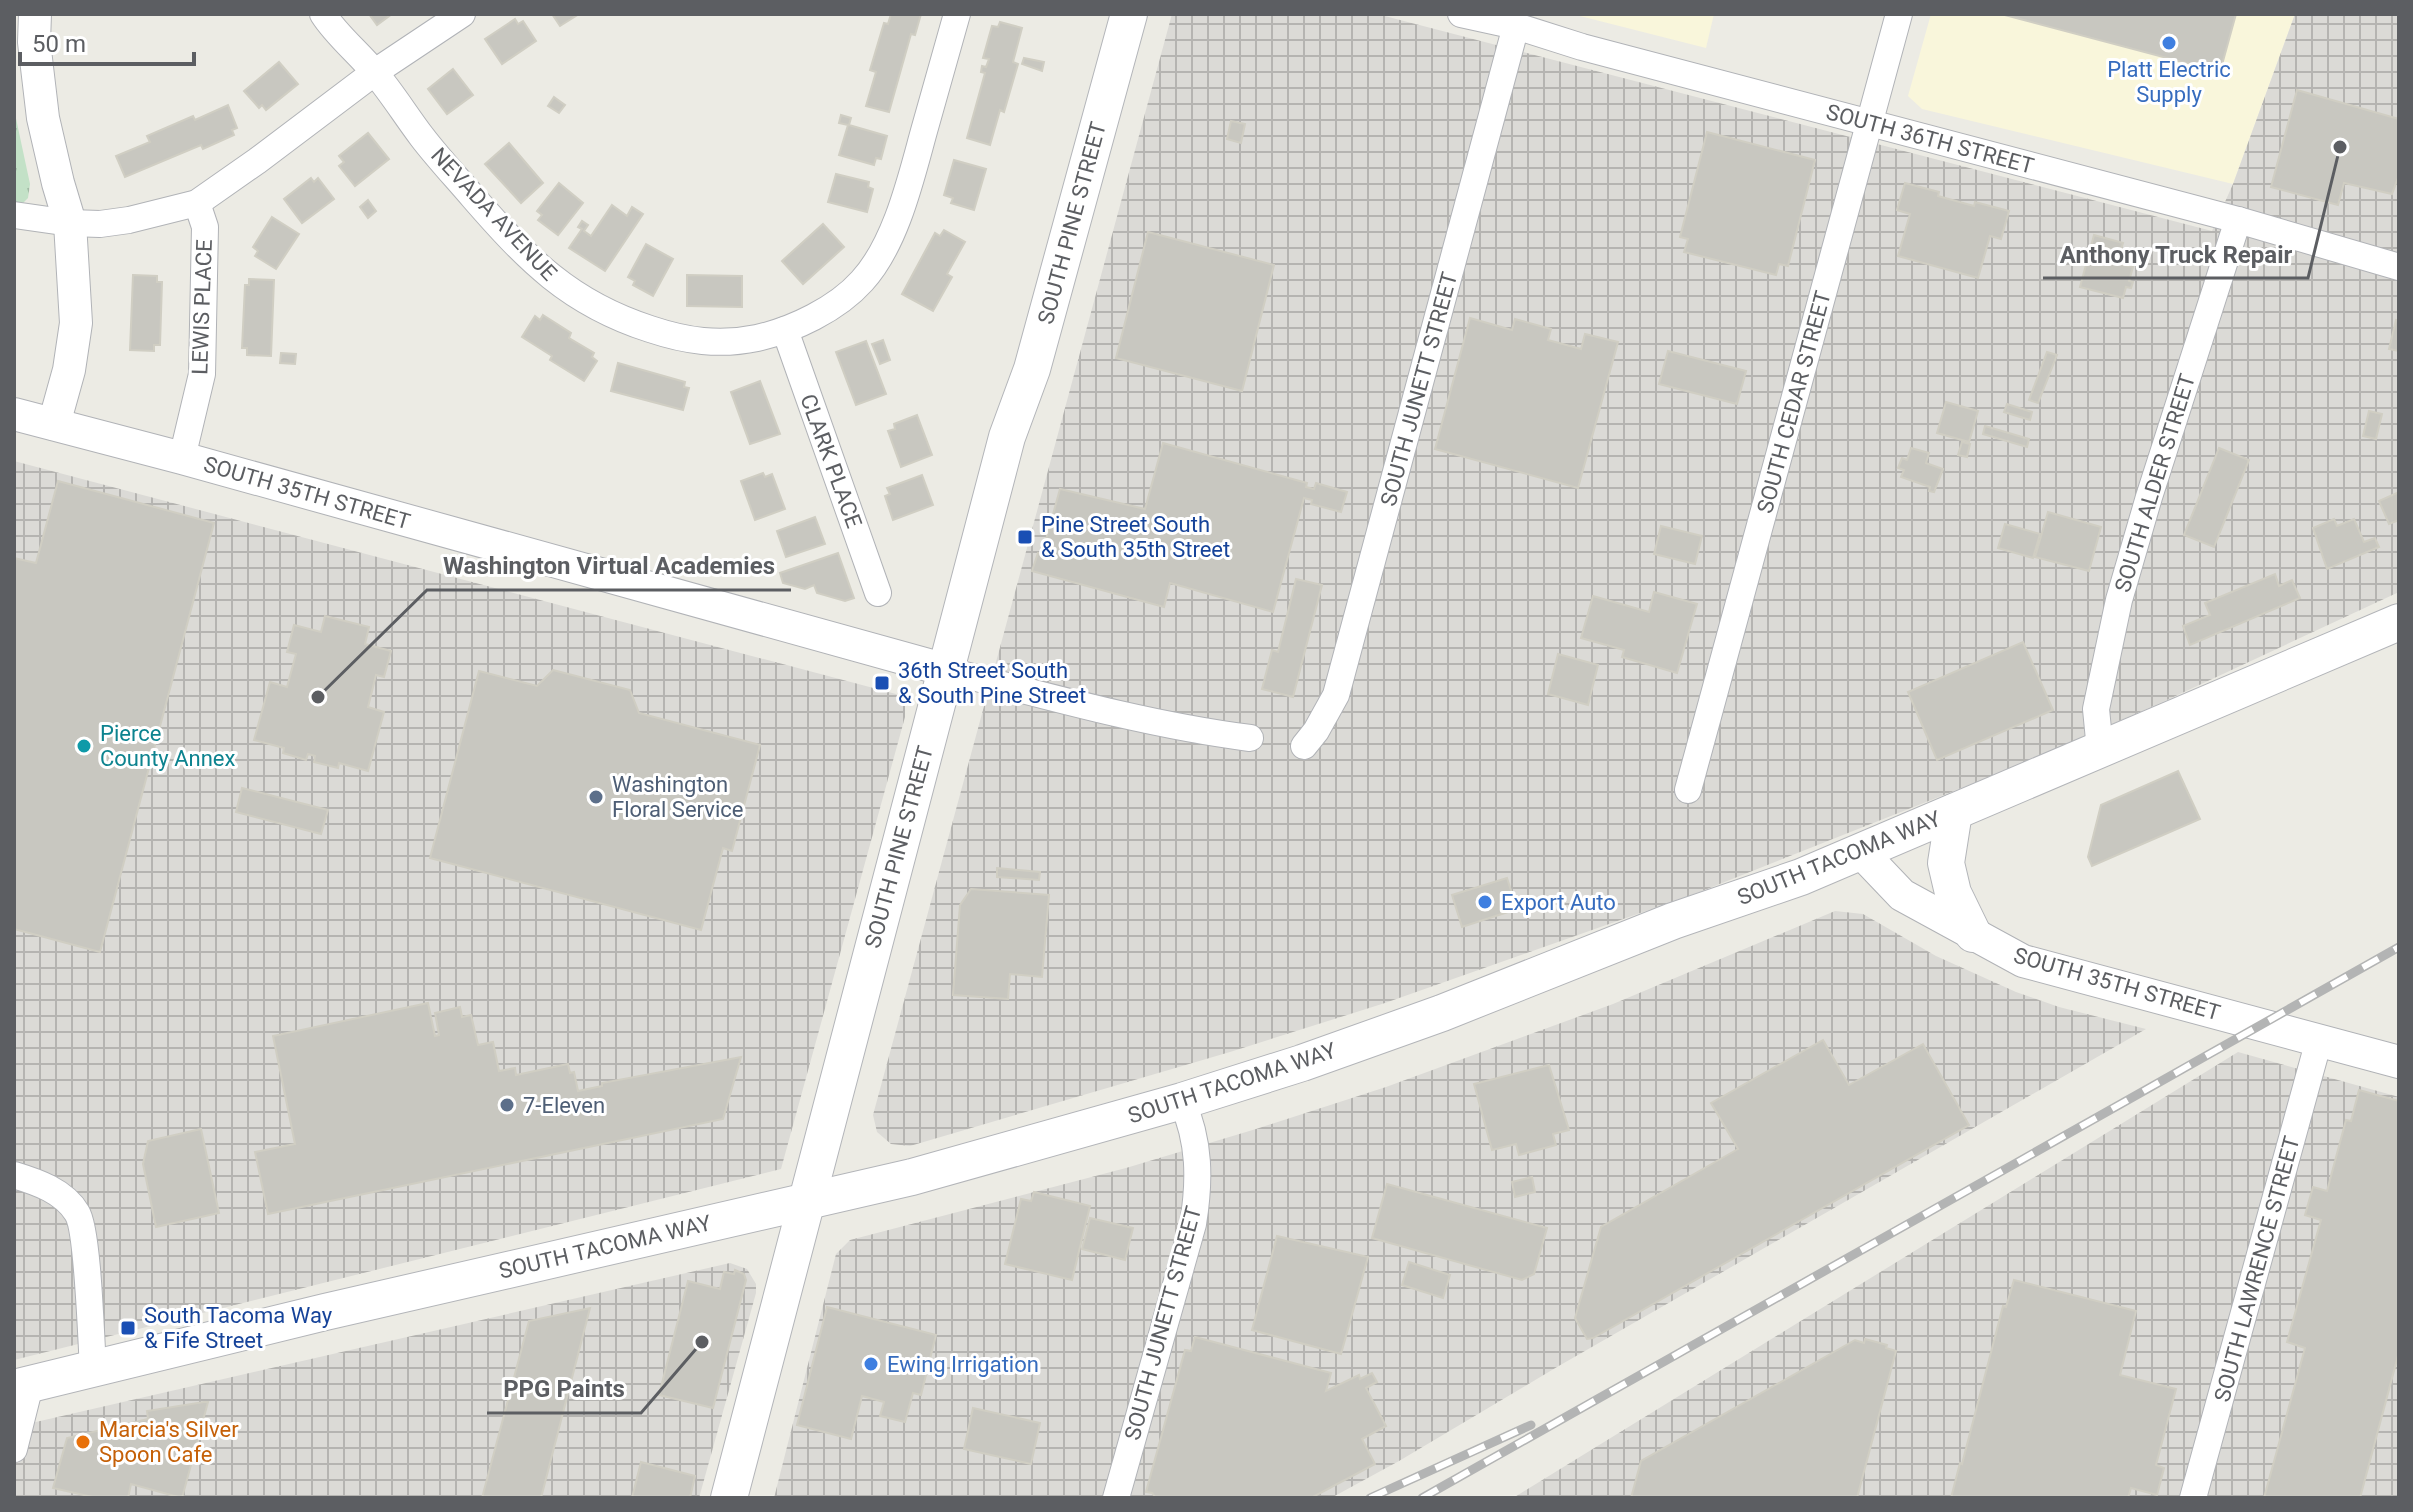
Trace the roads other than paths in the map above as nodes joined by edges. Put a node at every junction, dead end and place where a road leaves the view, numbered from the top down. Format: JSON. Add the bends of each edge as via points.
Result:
{"nodes":[{"id":1,"x":35,"y":14,"type":"edge"},
{"id":2,"x":323,"y":14,"type":"edge"},
{"id":3,"x":462,"y":14,"type":"edge"},
{"id":4,"x":957,"y":14,"type":"edge"},
{"id":5,"x":1129,"y":14,"type":"edge"},
{"id":6,"x":1461,"y":14,"type":"edge"},
{"id":7,"x":1899,"y":14,"type":"edge"},
{"id":8,"x":1516,"y":26,"type":"junction"},
{"id":9,"x":375,"y":72,"type":"junction"},
{"id":10,"x":1870,"y":123,"type":"junction"},
{"id":11,"x":197,"y":203,"type":"junction"},
{"id":12,"x":14,"y":215,"type":"edge"},
{"id":13,"x":2238,"y":220,"type":"junction"},
{"id":14,"x":70,"y":223,"type":"junction"},
{"id":15,"x":2399,"y":267,"type":"edge"},
{"id":16,"x":785,"y":330,"type":"junction"},
{"id":17,"x":14,"y":414,"type":"edge"},
{"id":18,"x":54,"y":424,"type":"junction"},
{"id":19,"x":182,"y":458,"type":"junction"},
{"id":20,"x":878,"y":593,"type":"dead end"},
{"id":21,"x":2399,"y":622,"type":"edge"},
{"id":22,"x":946,"y":670,"type":"junction"},
{"id":23,"x":1250,"y":738,"type":"dead end"},
{"id":24,"x":1304,"y":746,"type":"dead end"},
{"id":25,"x":2100,"y":750,"type":"junction"},
{"id":26,"x":1688,"y":790,"type":"dead end"},
{"id":27,"x":1954,"y":812,"type":"junction"},
{"id":28,"x":1861,"y":852,"type":"junction"},
{"id":29,"x":1973,"y":934,"type":"junction"},
{"id":30,"x":2319,"y":1040,"type":"junction"},
{"id":31,"x":2399,"y":1062,"type":"edge"},
{"id":32,"x":1182,"y":1101,"type":"junction"},
{"id":33,"x":14,"y":1175,"type":"edge"},
{"id":34,"x":807,"y":1200,"type":"junction"},
{"id":35,"x":93,"y":1368,"type":"junction"},
{"id":36,"x":22,"y":1386,"type":"edge"},
{"id":37,"x":14,"y":1449,"type":"edge"},
{"id":38,"x":729,"y":1498,"type":"edge"},
{"id":39,"x":1116,"y":1498,"type":"edge"},
{"id":40,"x":2193,"y":1498,"type":"edge"}],
"edges":[{"from":1,"to":14,"type":"street","via":[[43,118]]},
{"from":2,"to":9,"type":"street","name":"NEVADA AVENUE"},
{"from":3,"to":9,"type":"street"},
{"from":4,"to":16,"type":"street","name":"NEVADA AVENUE","via":[[889,239],[863,281],[835,304]]},
{"from":5,"to":22,"type":"main road","name":"SOUTH PINE STREET"},
{"from":6,"to":8,"type":"street","name":"SOUTH 36TH STREET"},
{"from":7,"to":10,"type":"street","name":"SOUTH CEDAR STREET"},
{"from":8,"to":10,"type":"street","name":"SOUTH 36TH STREET"},
{"from":8,"to":24,"type":"street","name":"SOUTH JUNETT STREET","via":[[1336,695]]},
{"from":9,"to":11,"type":"street"},
{"from":9,"to":16,"type":"street","name":"NEVADA AVENUE","via":[[424,139],[525,254],[595,308],[668,335],[712,344]]},
{"from":10,"to":13,"type":"street","name":"SOUTH 36TH STREET"},
{"from":10,"to":26,"type":"street","name":"SOUTH CEDAR STREET"},
{"from":11,"to":14,"type":"street","via":[[129,220]]},
{"from":11,"to":19,"type":"street","name":"LEWIS PLACE","via":[[205,227],[202,374]]},
{"from":12,"to":14,"type":"street"},
{"from":13,"to":15,"type":"street","name":"SOUTH 36TH STREET"},
{"from":13,"to":25,"type":"street","name":"SOUTH ALDER STREET","via":[[2119,600],[2096,709]]},
{"from":14,"to":18,"type":"street","via":[[76,323]]},
{"from":16,"to":20,"type":"street","name":"CLARK PLACE"},
{"from":17,"to":18,"type":"street","name":"SOUTH 35TH STREET"},
{"from":18,"to":19,"type":"street","name":"SOUTH 35TH STREET"},
{"from":19,"to":22,"type":"street","name":"SOUTH 35TH STREET"},
{"from":21,"to":25,"type":"main road","name":"SOUTH TACOMA WAY"},
{"from":22,"to":23,"type":"street","name":"SOUTH 35TH STREET"},
{"from":22,"to":34,"type":"main road","name":"SOUTH PINE STREET"},
{"from":25,"to":27,"type":"main road","name":"SOUTH TACOMA WAY"},
{"from":27,"to":28,"type":"main road","name":"SOUTH TACOMA WAY"},
{"from":27,"to":29,"type":"main road","via":[[1946,863],[1953,893]]},
{"from":28,"to":29,"type":"street","name":"SOUTH 35TH STREET","via":[[1902,895]]},
{"from":28,"to":32,"type":"main road","name":"SOUTH TACOMA WAY","via":[[1442,1013]]},
{"from":29,"to":30,"type":"street","name":"SOUTH 35TH STREET","via":[[2023,961]]},
{"from":30,"to":31,"type":"street","name":"SOUTH 35TH STREET"},
{"from":30,"to":40,"type":"street","name":"SOUTH LAWRENCE STREET"},
{"from":32,"to":34,"type":"main road","name":"SOUTH TACOMA WAY","via":[[912,1177]]},
{"from":32,"to":39,"type":"street","name":"SOUTH JUNETT STREET","via":[[1197,1145],[1197,1201]]},
{"from":33,"to":35,"type":"street","via":[[66,1199],[81,1219]]},
{"from":34,"to":35,"type":"main road","name":"SOUTH TACOMA WAY"},
{"from":34,"to":38,"type":"main road","name":"SOUTH PINE STREET"},
{"from":35,"to":36,"type":"main road","name":"SOUTH TACOMA WAY"},
{"from":36,"to":37,"type":"street"}]}
